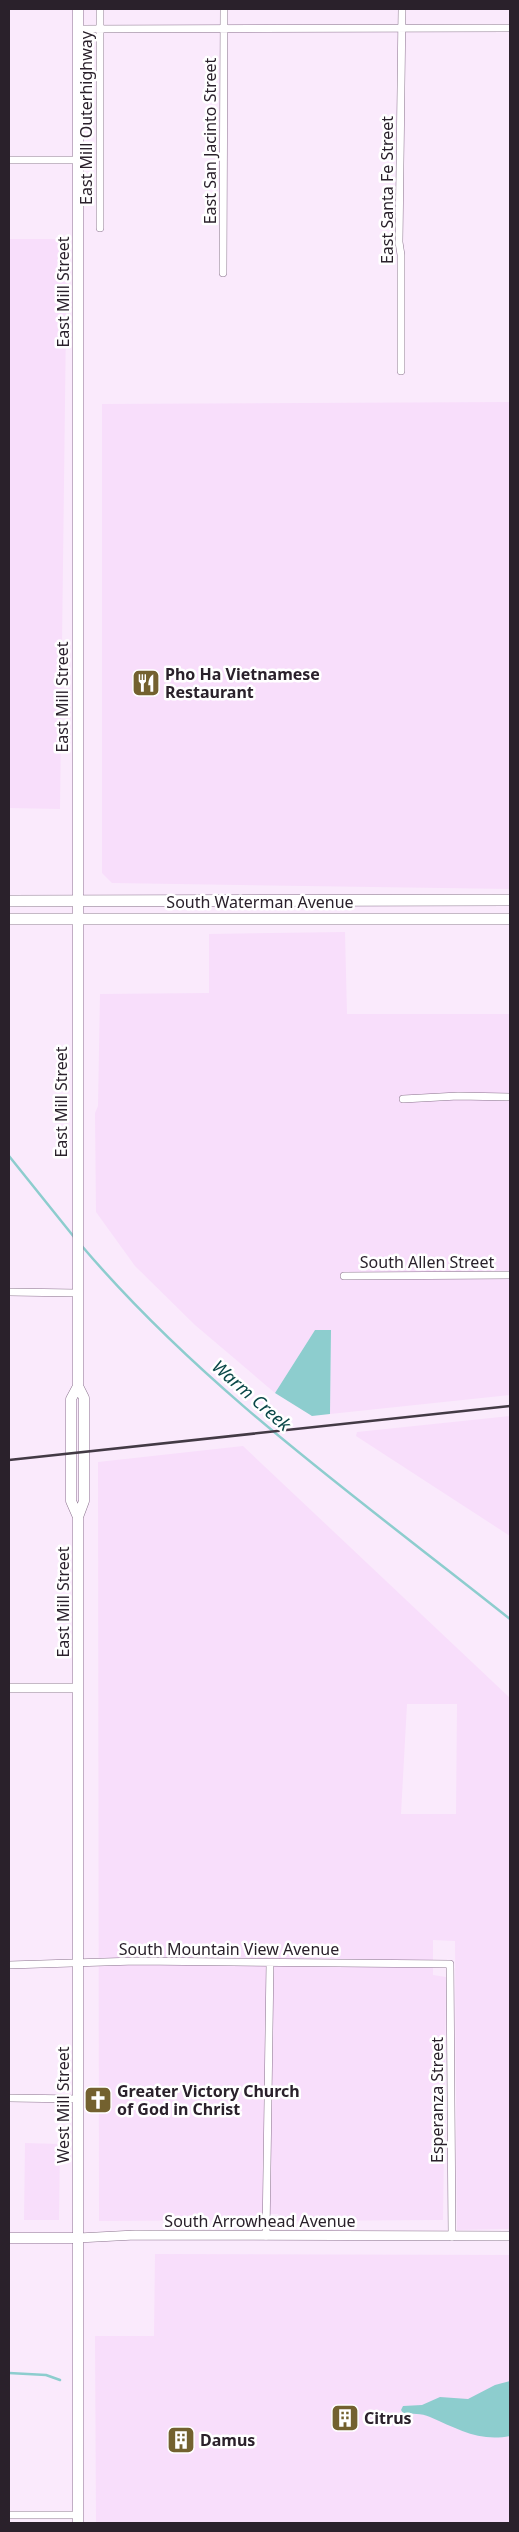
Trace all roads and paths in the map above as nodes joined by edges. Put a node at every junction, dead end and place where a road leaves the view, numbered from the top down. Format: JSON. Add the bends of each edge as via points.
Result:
{"nodes":[{"id":1,"x":78,"y":9,"type":"edge"},
{"id":2,"x":100,"y":9,"type":"edge"},
{"id":3,"x":224,"y":9,"type":"edge"},
{"id":4,"x":402,"y":9,"type":"edge"},
{"id":5,"x":224,"y":28,"type":"junction"},
{"id":6,"x":402,"y":28,"type":"junction"},
{"id":7,"x":510,"y":28,"type":"edge"},
{"id":8,"x":78,"y":29,"type":"junction"},
{"id":9,"x":100,"y":29,"type":"junction"},
{"id":10,"x":9,"y":160,"type":"edge"},
{"id":11,"x":79,"y":160,"type":"junction"},
{"id":12,"x":100,"y":228,"type":"dead end"},
{"id":13,"x":223,"y":273,"type":"dead end"},
{"id":14,"x":401,"y":371,"type":"dead end"},
{"id":15,"x":510,"y":900,"type":"edge"},
{"id":16,"x":9,"y":901,"type":"edge"},
{"id":17,"x":77,"y":901,"type":"junction"},
{"id":18,"x":77,"y":918,"type":"junction"},
{"id":19,"x":9,"y":919,"type":"edge"},
{"id":20,"x":510,"y":919,"type":"edge"},
{"id":21,"x":510,"y":1097,"type":"edge"},
{"id":22,"x":403,"y":1099,"type":"dead end"},
{"id":23,"x":510,"y":1275,"type":"edge"},
{"id":24,"x":344,"y":1276,"type":"dead end"},
{"id":25,"x":9,"y":1292,"type":"edge"},
{"id":26,"x":77,"y":1293,"type":"junction"},
{"id":27,"x":13,"y":1688,"type":"edge"},
{"id":28,"x":78,"y":1688,"type":"junction"},
{"id":29,"x":270,"y":1963,"type":"junction"},
{"id":30,"x":79,"y":1964,"type":"junction"},
{"id":31,"x":450,"y":1964,"type":"joint"},
{"id":32,"x":9,"y":1965,"type":"edge"},
{"id":33,"x":9,"y":2098,"type":"edge"},
{"id":34,"x":78,"y":2099,"type":"junction"},
{"id":35,"x":266,"y":2236,"type":"junction"},
{"id":36,"x":510,"y":2236,"type":"edge"},
{"id":37,"x":452,"y":2237,"type":"junction"},
{"id":38,"x":9,"y":2238,"type":"edge"},
{"id":39,"x":78,"y":2238,"type":"junction"},
{"id":40,"x":9,"y":2515,"type":"edge"},
{"id":41,"x":78,"y":2519,"type":"edge"}],
"edges":[{"from":1,"to":8,"type":"main road","name":"East Mill Street"},
{"from":2,"to":9,"type":"street","name":"East Mill Outerhighway"},
{"from":3,"to":5,"type":"street","name":"East San Jacinto Street"},
{"from":4,"to":6,"type":"street","name":"East Santa Fe Street"},
{"from":5,"to":6,"type":"street"},
{"from":5,"to":9,"type":"street"},
{"from":5,"to":13,"type":"street","name":"East San Jacinto Street"},
{"from":6,"to":7,"type":"street"},
{"from":6,"to":14,"type":"street","name":"East Santa Fe Street"},
{"from":8,"to":9,"type":"street"},
{"from":8,"to":11,"type":"main road","name":"East Mill Street"},
{"from":9,"to":12,"type":"street","name":"East Mill Outerhighway"},
{"from":10,"to":11,"type":"street"},
{"from":11,"to":17,"type":"main road","name":"East Mill Street"},
{"from":15,"to":17,"type":"main road","name":"South Waterman Avenue"},
{"from":16,"to":17,"type":"main road","name":"South Waterman Avenue"},
{"from":17,"to":18,"type":"main road","name":"East Mill Street"},
{"from":18,"to":19,"type":"main road","name":"South Waterman Avenue"},
{"from":18,"to":20,"type":"main road","name":"South Waterman Avenue"},
{"from":18,"to":26,"type":"main road","name":"East Mill Street"},
{"from":21,"to":22,"type":"street"},
{"from":23,"to":24,"type":"street","name":"South Allen Street"},
{"from":25,"to":26,"type":"street"},
{"from":26,"to":28,"type":"main road","name":"East Mill Street","via":[[78,1386],[71,1399],[70,1454],[71,1501],[78,1517]]},
{"from":27,"to":28,"type":"street"},
{"from":28,"to":30,"type":"main road","name":"West Mill Street"},
{"from":29,"to":30,"type":"street","name":"South Mountain View Avenue","via":[[136,1961]]},
{"from":29,"to":31,"type":"street","name":"South Mountain View Avenue"},
{"from":29,"to":35,"type":"street"},
{"from":30,"to":32,"type":"street","name":"South Mountain View Avenue"},
{"from":30,"to":34,"type":"main road","name":"West Mill Street"},
{"from":31,"to":37,"type":"street","name":"Esperanza Street"},
{"from":33,"to":34,"type":"street"},
{"from":34,"to":39,"type":"main road","name":"West Mill Street"},
{"from":35,"to":37,"type":"street","name":"South Arrowhead Avenue"},
{"from":35,"to":39,"type":"street","name":"South Arrowhead Avenue"},
{"from":36,"to":37,"type":"street","name":"South Arrowhead Avenue"},
{"from":38,"to":39,"type":"main road","name":"South Arrowhead Avenue"},
{"from":39,"to":41,"type":"main road","name":"West Mill Street"},
{"from":40,"to":41,"type":"street"}]}
